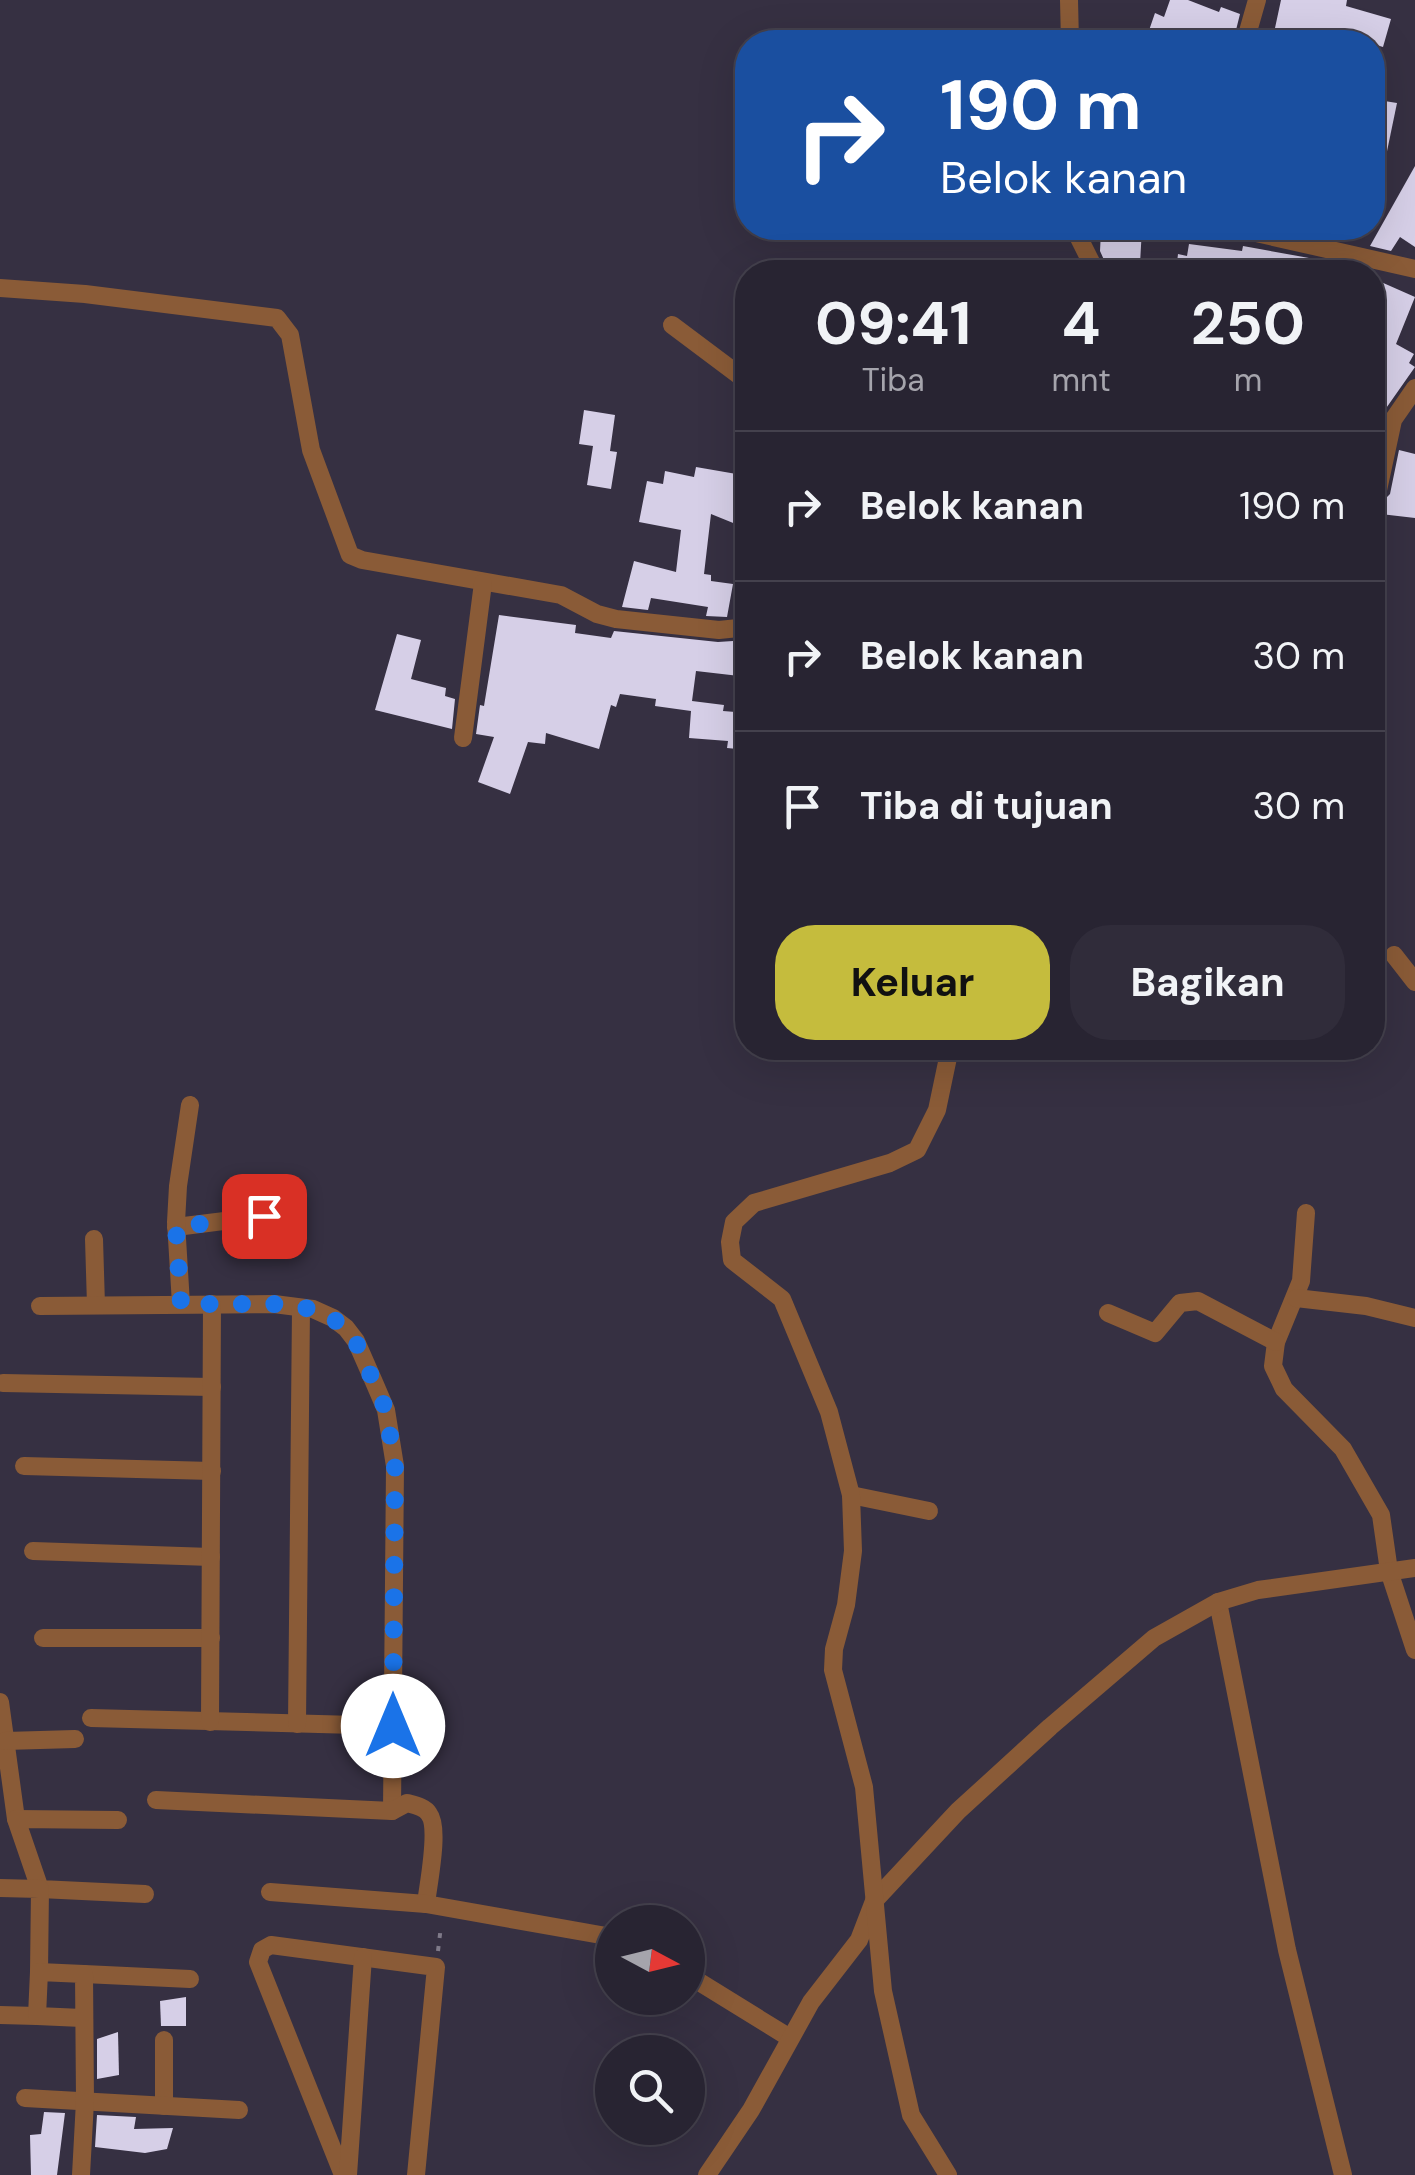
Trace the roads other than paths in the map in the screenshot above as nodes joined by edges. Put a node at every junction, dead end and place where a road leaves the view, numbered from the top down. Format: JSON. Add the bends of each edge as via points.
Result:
{"nodes":[{"id":1,"x":1069,"y":0,"type":"edge"},
{"id":2,"x":1257,"y":0,"type":"edge"},
{"id":3,"x":1070,"y":30,"type":"edge"},
{"id":4,"x":1248,"y":30,"type":"edge"},
{"id":5,"x":1287,"y":240,"type":"edge"},
{"id":6,"x":1375,"y":260,"type":"edge"},
{"id":7,"x":1385,"y":262,"type":"edge"},
{"id":8,"x":1415,"y":269,"type":"edge"},
{"id":9,"x":0,"y":288,"type":"edge"},
{"id":10,"x":672,"y":324,"type":"dead end"},
{"id":11,"x":735,"y":372,"type":"edge"},
{"id":12,"x":1415,"y":388,"type":"edge"},
{"id":13,"x":1385,"y":459,"type":"edge"},
{"id":14,"x":483,"y":583,"type":"junction"},
{"id":15,"x":735,"y":628,"type":"edge"},
{"id":16,"x":463,"y":738,"type":"dead end"},
{"id":17,"x":1394,"y":955,"type":"dead end"},
{"id":18,"x":1415,"y":982,"type":"edge"},
{"id":19,"x":947,"y":1060,"type":"edge"},
{"id":20,"x":190,"y":1105,"type":"dead end"},
{"id":21,"x":1306,"y":1212,"type":"dead end"},
{"id":22,"x":264,"y":1216,"type":"dead end"},
{"id":23,"x":176,"y":1227,"type":"junction"},
{"id":24,"x":94,"y":1239,"type":"dead end"},
{"id":25,"x":1296,"y":1298,"type":"junction"},
{"id":26,"x":181,"y":1304,"type":"junction"},
{"id":27,"x":212,"y":1304,"type":"junction"},
{"id":28,"x":96,"y":1305,"type":"junction"},
{"id":29,"x":40,"y":1306,"type":"dead end"},
{"id":30,"x":301,"y":1308,"type":"junction"},
{"id":31,"x":1108,"y":1313,"type":"dead end"},
{"id":32,"x":1415,"y":1318,"type":"edge"},
{"id":33,"x":1276,"y":1342,"type":"junction"},
{"id":34,"x":3,"y":1383,"type":"dead end"},
{"id":35,"x":212,"y":1387,"type":"junction"},
{"id":36,"x":24,"y":1466,"type":"dead end"},
{"id":37,"x":212,"y":1471,"type":"junction"},
{"id":38,"x":851,"y":1495,"type":"junction"},
{"id":39,"x":929,"y":1511,"type":"dead end"},
{"id":40,"x":33,"y":1551,"type":"dead end"},
{"id":41,"x":211,"y":1557,"type":"junction"},
{"id":42,"x":1415,"y":1568,"type":"edge"},
{"id":43,"x":1390,"y":1571,"type":"junction"},
{"id":44,"x":1218,"y":1602,"type":"junction"},
{"id":45,"x":43,"y":1638,"type":"dead end"},
{"id":46,"x":211,"y":1638,"type":"junction"},
{"id":47,"x":1415,"y":1650,"type":"edge"},
{"id":48,"x":0,"y":1702,"type":"edge"},
{"id":49,"x":91,"y":1718,"type":"dead end"},
{"id":50,"x":210,"y":1722,"type":"junction"},
{"id":51,"x":297,"y":1724,"type":"junction"},
{"id":52,"x":393,"y":1726,"type":"junction"},
{"id":53,"x":75,"y":1739,"type":"dead end"},
{"id":54,"x":5,"y":1741,"type":"junction"},
{"id":55,"x":156,"y":1800,"type":"dead end"},
{"id":56,"x":392,"y":1811,"type":"junction"},
{"id":57,"x":16,"y":1819,"type":"junction"},
{"id":58,"x":118,"y":1820,"type":"dead end"},
{"id":59,"x":0,"y":1888,"type":"edge"},
{"id":60,"x":40,"y":1889,"type":"junction"},
{"id":61,"x":270,"y":1892,"type":"dead end"},
{"id":62,"x":144,"y":1894,"type":"dead end"},
{"id":63,"x":435,"y":1905,"type":"junction"},
{"id":64,"x":871,"y":1906,"type":"junction"},
{"id":65,"x":595,"y":1934,"type":"edge"},
{"id":66,"x":364,"y":1957,"type":"junction"},
{"id":67,"x":38,"y":1972,"type":"junction"},
{"id":68,"x":84,"y":1974,"type":"junction"},
{"id":69,"x":190,"y":1980,"type":"dead end"},
{"id":70,"x":705,"y":1986,"type":"edge"},
{"id":71,"x":0,"y":2015,"type":"edge"},
{"id":72,"x":37,"y":2016,"type":"junction"},
{"id":73,"x":82,"y":2018,"type":"junction"},
{"id":74,"x":790,"y":2038,"type":"junction"},
{"id":75,"x":164,"y":2040,"type":"dead end"},
{"id":76,"x":24,"y":2098,"type":"dead end"},
{"id":77,"x":86,"y":2102,"type":"junction"},
{"id":78,"x":164,"y":2106,"type":"junction"},
{"id":79,"x":239,"y":2110,"type":"dead end"},
{"id":80,"x":81,"y":2175,"type":"edge"},
{"id":81,"x":346,"y":2175,"type":"edge"},
{"id":82,"x":416,"y":2175,"type":"edge"},
{"id":83,"x":707,"y":2175,"type":"edge"},
{"id":84,"x":948,"y":2175,"type":"edge"},
{"id":85,"x":1343,"y":2175,"type":"edge"}],
"edges":[{"from":1,"to":3,"type":"street"},
{"from":2,"to":4,"type":"street"},
{"from":5,"to":6,"type":"street"},
{"from":7,"to":8,"type":"street"},
{"from":9,"to":14,"type":"street","via":[[277,318],[290,335],[311,450],[350,555]]},
{"from":10,"to":11,"type":"street"},
{"from":12,"to":13,"type":"street","via":[[1394,420]]},
{"from":14,"to":15,"type":"street","via":[[561,595],[616,619]]},
{"from":14,"to":16,"type":"street"},
{"from":17,"to":18,"type":"street"},
{"from":19,"to":38,"type":"street","via":[[937,1110],[917,1150],[754,1203],[734,1222],[732,1260],[782,1299],[828,1412]]},
{"from":20,"to":23,"type":"street"},
{"from":21,"to":25,"type":"street"},
{"from":22,"to":23,"type":"street"},
{"from":23,"to":26,"type":"street"},
{"from":24,"to":28,"type":"street"},
{"from":25,"to":32,"type":"street"},
{"from":25,"to":33,"type":"street"},
{"from":26,"to":27,"type":"street"},
{"from":26,"to":28,"type":"street"},
{"from":27,"to":30,"type":"street"},
{"from":27,"to":35,"type":"street"},
{"from":28,"to":29,"type":"street"},
{"from":30,"to":51,"type":"street"},
{"from":30,"to":52,"type":"street","via":[[346,1328],[386,1410],[395,1466]]},
{"from":31,"to":33,"type":"street","via":[[1155,1333],[1180,1303],[1198,1300]]},
{"from":33,"to":43,"type":"street","via":[[1274,1366],[1284,1389],[1343,1449],[1381,1515]]},
{"from":34,"to":35,"type":"street"},
{"from":35,"to":37,"type":"street"},
{"from":36,"to":37,"type":"street"},
{"from":37,"to":41,"type":"street"},
{"from":38,"to":39,"type":"street"},
{"from":38,"to":64,"type":"street","via":[[854,1551],[833,1670],[864,1788]]},
{"from":40,"to":41,"type":"street"},
{"from":41,"to":46,"type":"street"},
{"from":42,"to":43,"type":"street"},
{"from":43,"to":44,"type":"street"},
{"from":43,"to":47,"type":"street"},
{"from":44,"to":64,"type":"street","via":[[1154,1638],[1050,1727],[958,1810]]},
{"from":44,"to":85,"type":"street","via":[[1287,1950]]},
{"from":45,"to":46,"type":"street"},
{"from":46,"to":50,"type":"street"},
{"from":48,"to":54,"type":"street"},
{"from":49,"to":50,"type":"street"},
{"from":50,"to":51,"type":"street"},
{"from":51,"to":52,"type":"street"},
{"from":52,"to":56,"type":"street"},
{"from":53,"to":54,"type":"street"},
{"from":54,"to":57,"type":"street"},
{"from":55,"to":56,"type":"street"},
{"from":56,"to":63,"type":"street","via":[[407,1803],[430,1814]]},
{"from":57,"to":58,"type":"street"},
{"from":57,"to":60,"type":"street"},
{"from":59,"to":60,"type":"street"},
{"from":60,"to":62,"type":"street"},
{"from":60,"to":67,"type":"street"},
{"from":61,"to":63,"type":"street"},
{"from":63,"to":65,"type":"street"},
{"from":64,"to":74,"type":"street","via":[[859,1940]]},
{"from":64,"to":84,"type":"street","via":[[911,2115]]},
{"from":66,"to":81,"type":"street"},
{"from":66,"to":81,"type":"street","via":[[270,1945],[258,1962]]},
{"from":66,"to":82,"type":"street","via":[[436,1967]]},
{"from":67,"to":68,"type":"street"},
{"from":67,"to":72,"type":"street"},
{"from":68,"to":69,"type":"street"},
{"from":68,"to":73,"type":"street"},
{"from":70,"to":74,"type":"street"},
{"from":71,"to":72,"type":"street"},
{"from":72,"to":73,"type":"street"},
{"from":73,"to":77,"type":"street"},
{"from":74,"to":83,"type":"street"},
{"from":75,"to":78,"type":"street"},
{"from":76,"to":77,"type":"street"},
{"from":77,"to":78,"type":"street"},
{"from":77,"to":80,"type":"street"},
{"from":78,"to":79,"type":"street"}]}
